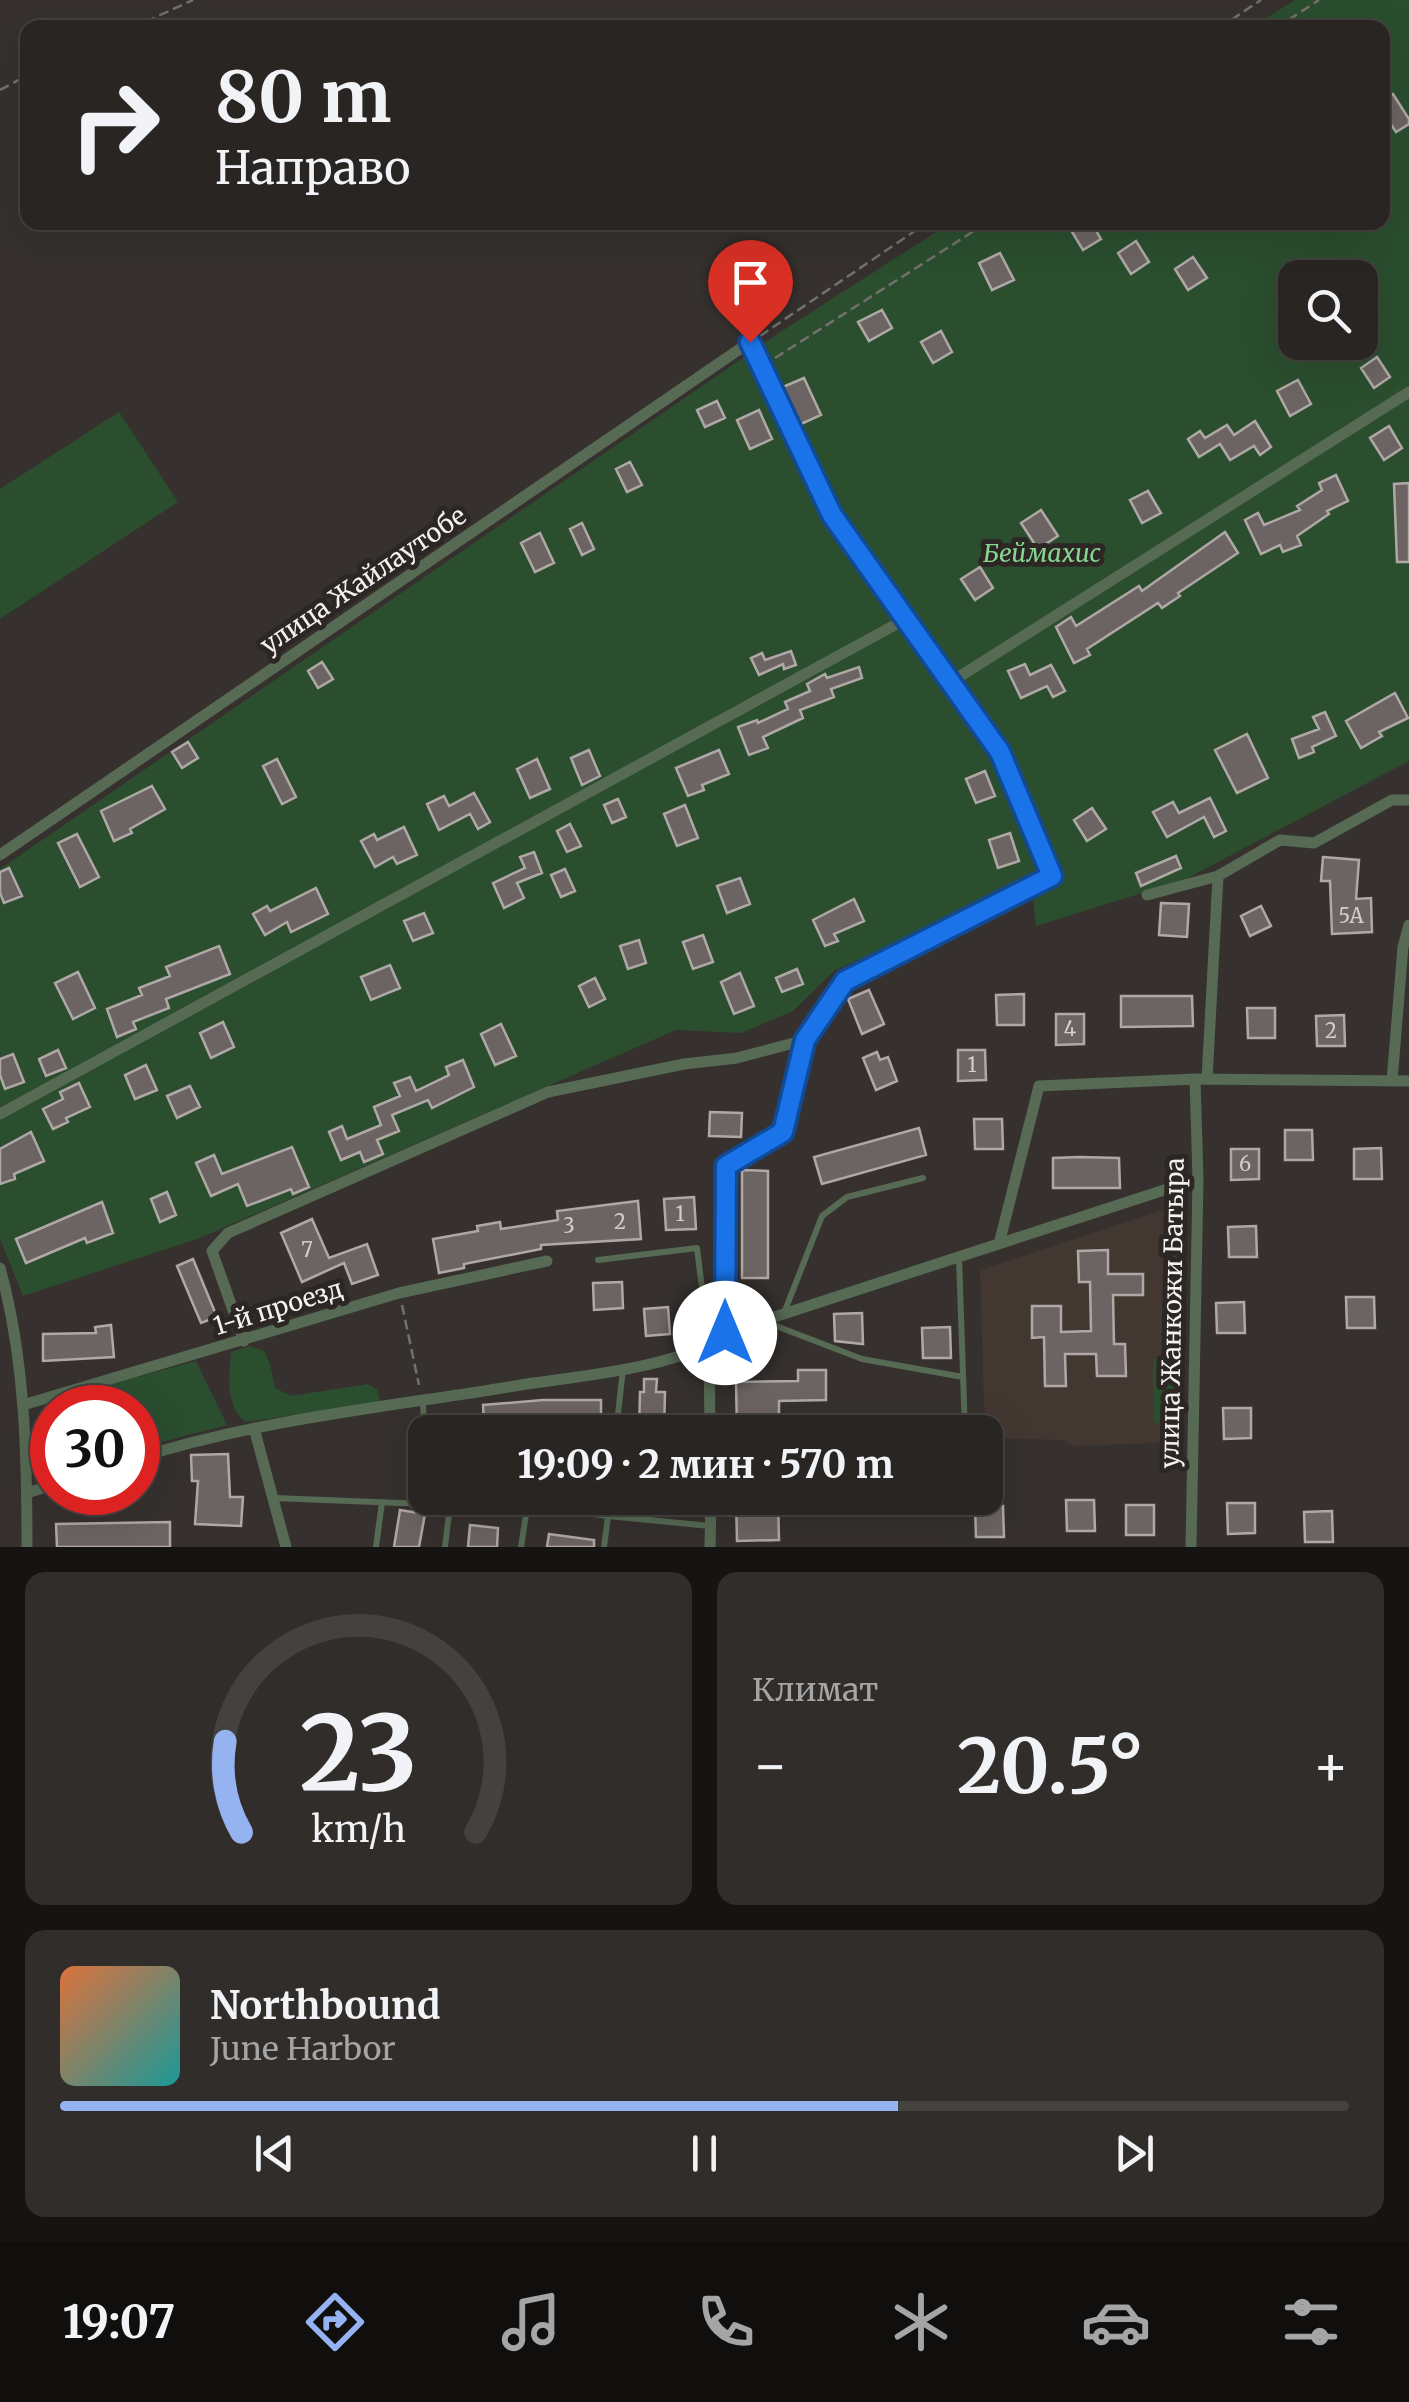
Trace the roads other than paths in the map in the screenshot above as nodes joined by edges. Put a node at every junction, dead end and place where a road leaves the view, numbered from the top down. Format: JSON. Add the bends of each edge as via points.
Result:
{"nodes":[{"id":1,"x":1406,"y":394,"type":"edge"},
{"id":2,"x":1409,"y":409,"type":"edge"},
{"id":3,"x":904,"y":620,"type":"junction"},
{"id":4,"x":951,"y":682,"type":"junction"},
{"id":5,"x":1409,"y":800,"type":"edge"},
{"id":6,"x":0,"y":855,"type":"edge"},
{"id":7,"x":1218,"y":876,"type":"junction"},
{"id":8,"x":1148,"y":895,"type":"dead end"},
{"id":9,"x":1409,"y":925,"type":"edge"},
{"id":10,"x":805,"y":1040,"type":"junction"},
{"id":11,"x":1201,"y":1079,"type":"junction"},
{"id":12,"x":1392,"y":1081,"type":"junction"},
{"id":13,"x":1409,"y":1081,"type":"edge"},
{"id":14,"x":0,"y":1114,"type":"edge"},
{"id":15,"x":922,"y":1178,"type":"dead end"},
{"id":16,"x":1198,"y":1179,"type":"junction"},
{"id":17,"x":998,"y":1244,"type":"junction"},
{"id":18,"x":960,"y":1257,"type":"junction"},
{"id":19,"x":598,"y":1260,"type":"dead end"},
{"id":20,"x":547,"y":1261,"type":"dead end"},
{"id":21,"x":0,"y":1268,"type":"edge"},
{"id":22,"x":784,"y":1314,"type":"junction"},
{"id":23,"x":762,"y":1321,"type":"junction"},
{"id":24,"x":725,"y":1333,"type":"junction"},
{"id":25,"x":244,"y":1341,"type":"junction"},
{"id":26,"x":709,"y":1346,"type":"junction"},
{"id":27,"x":623,"y":1369,"type":"junction"},
{"id":28,"x":963,"y":1377,"type":"junction"},
{"id":29,"x":422,"y":1402,"type":"junction"},
{"id":30,"x":23,"y":1405,"type":"junction"},
{"id":31,"x":422,"y":1415,"type":"edge"},
{"id":32,"x":618,"y":1415,"type":"edge"},
{"id":33,"x":710,"y":1415,"type":"edge"},
{"id":34,"x":964,"y":1415,"type":"edge"},
{"id":35,"x":254,"y":1428,"type":"junction"},
{"id":36,"x":160,"y":1452,"type":"edge"},
{"id":37,"x":30,"y":1492,"type":"edge"},
{"id":38,"x":27,"y":1493,"type":"junction"},
{"id":39,"x":274,"y":1498,"type":"junction"},
{"id":40,"x":382,"y":1502,"type":"junction"},
{"id":41,"x":408,"y":1503,"type":"edge"},
{"id":42,"x":449,"y":1515,"type":"edge"},
{"id":43,"x":526,"y":1515,"type":"edge"},
{"id":44,"x":600,"y":1515,"type":"edge"},
{"id":45,"x":711,"y":1515,"type":"edge"},
{"id":46,"x":608,"y":1516,"type":"junction"},
{"id":47,"x":711,"y":1526,"type":"junction"},
{"id":48,"x":27,"y":1547,"type":"edge"},
{"id":49,"x":286,"y":1547,"type":"edge"},
{"id":50,"x":376,"y":1547,"type":"edge"},
{"id":51,"x":446,"y":1547,"type":"edge"},
{"id":52,"x":522,"y":1547,"type":"edge"},
{"id":53,"x":604,"y":1547,"type":"edge"},
{"id":54,"x":710,"y":1547,"type":"edge"},
{"id":55,"x":1191,"y":1547,"type":"edge"}],
"edges":[{"from":1,"to":2,"type":"street"},
{"from":1,"to":4,"type":"street"},
{"from":3,"to":4,"type":"street"},
{"from":3,"to":6,"type":"street","name":"улица Жайлаутобе","via":[[832,515],[750,342]]},
{"from":3,"to":14,"type":"street"},
{"from":4,"to":10,"type":"street","via":[[1000,752],[1052,876],[845,981]]},
{"from":5,"to":7,"type":"street","via":[[1392,800],[1314,843],[1280,840]]},
{"from":7,"to":8,"type":"street"},
{"from":7,"to":11,"type":"street","name":"улица Жанкожи Батыра"},
{"from":9,"to":12,"type":"street"},
{"from":10,"to":24,"type":"street","via":[[783,1132],[726,1166]]},
{"from":10,"to":25,"type":"street","via":[[548,1092],[228,1233],[212,1252]]},
{"from":11,"to":12,"type":"street"},
{"from":11,"to":16,"type":"street","name":"улица Жанкожи Батыра"},
{"from":11,"to":17,"type":"street","via":[[1039,1086]]},
{"from":12,"to":13,"type":"street"},
{"from":15,"to":22,"type":"lane","via":[[847,1196],[822,1216]]},
{"from":16,"to":17,"type":"street"},
{"from":16,"to":55,"type":"street","name":"улица Жанкожи Батыра"},
{"from":17,"to":18,"type":"street"},
{"from":18,"to":22,"type":"street"},
{"from":18,"to":28,"type":"lane"},
{"from":19,"to":26,"type":"lane","via":[[698,1248]]},
{"from":20,"to":25,"type":"street","name":"1-й проезд","via":[[400,1294]]},
{"from":21,"to":30,"type":"street"},
{"from":22,"to":23,"type":"street"},
{"from":23,"to":24,"type":"street"},
{"from":23,"to":28,"type":"lane","via":[[862,1359]]},
{"from":24,"to":26,"type":"street"},
{"from":25,"to":30,"type":"street","name":"1-й проезд"},
{"from":26,"to":27,"type":"street"},
{"from":26,"to":33,"type":"street"},
{"from":27,"to":29,"type":"street"},
{"from":27,"to":32,"type":"lane"},
{"from":28,"to":34,"type":"lane"},
{"from":29,"to":31,"type":"lane"},
{"from":29,"to":35,"type":"street"},
{"from":30,"to":38,"type":"street"},
{"from":35,"to":36,"type":"street"},
{"from":35,"to":39,"type":"street"},
{"from":37,"to":38,"type":"street"},
{"from":38,"to":48,"type":"street"},
{"from":39,"to":40,"type":"lane"},
{"from":39,"to":49,"type":"street"},
{"from":40,"to":41,"type":"lane"},
{"from":40,"to":50,"type":"lane"},
{"from":42,"to":51,"type":"lane"},
{"from":43,"to":52,"type":"lane"},
{"from":44,"to":46,"type":"lane"},
{"from":45,"to":47,"type":"street"},
{"from":46,"to":47,"type":"lane"},
{"from":46,"to":53,"type":"lane"},
{"from":47,"to":54,"type":"street"}]}
